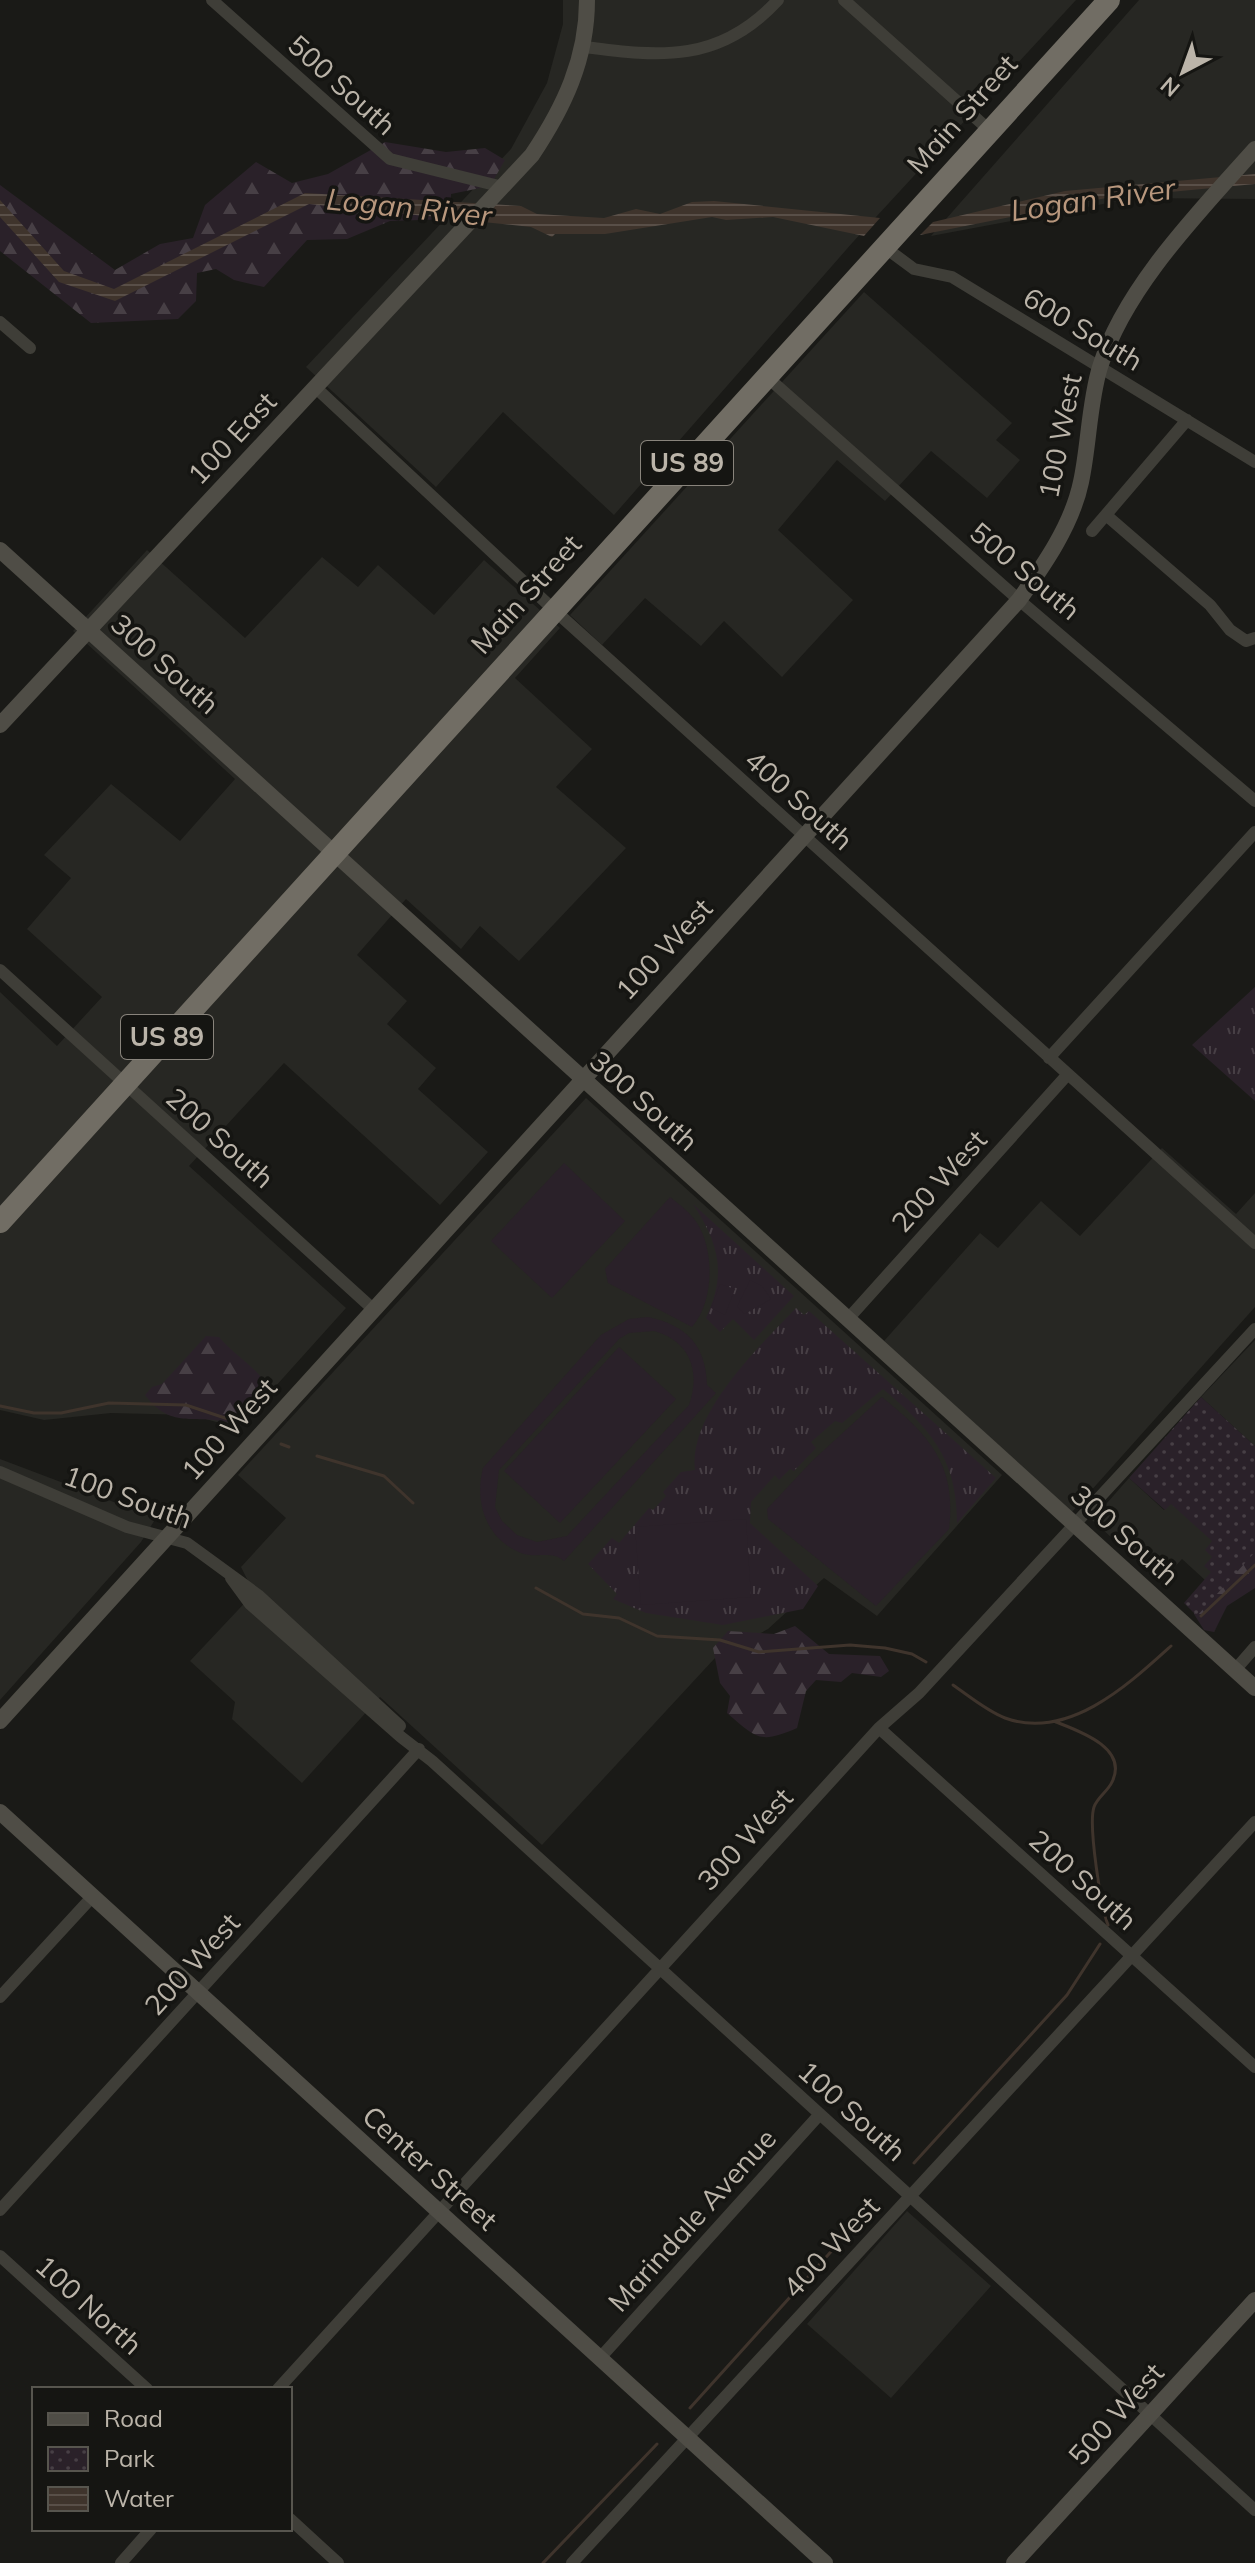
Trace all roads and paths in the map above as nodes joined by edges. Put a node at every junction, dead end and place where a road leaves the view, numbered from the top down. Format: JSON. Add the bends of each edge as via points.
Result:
{"nodes":[{"id":1,"x":212,"y":0,"type":"edge"},
{"id":2,"x":587,"y":0,"type":"edge"},
{"id":3,"x":778,"y":0,"type":"edge"},
{"id":4,"x":844,"y":0,"type":"edge"},
{"id":5,"x":1100,"y":2,"type":"edge"},
{"id":6,"x":584,"y":47,"type":"junction"},
{"id":7,"x":988,"y":129,"type":"junction"},
{"id":8,"x":1255,"y":149,"type":"edge"},
{"id":9,"x":503,"y":187,"type":"junction"},
{"id":10,"x":883,"y":246,"type":"junction"},
{"id":11,"x":0,"y":322,"type":"edge"},
{"id":12,"x":30,"y":348,"type":"dead end"},
{"id":13,"x":1100,"y":367,"type":"junction"},
{"id":14,"x":766,"y":376,"type":"junction"},
{"id":15,"x":315,"y":387,"type":"junction"},
{"id":16,"x":1187,"y":420,"type":"junction"},
{"id":17,"x":1255,"y":462,"type":"edge"},
{"id":18,"x":1106,"y":515,"type":"junction"},
{"id":19,"x":1092,"y":531,"type":"dead end"},
{"id":20,"x":0,"y":550,"type":"edge"},
{"id":21,"x":1019,"y":600,"type":"junction"},
{"id":22,"x":553,"y":609,"type":"junction"},
{"id":23,"x":88,"y":630,"type":"junction"},
{"id":24,"x":1255,"y":638,"type":"edge"},
{"id":25,"x":0,"y":725,"type":"edge"},
{"id":26,"x":1255,"y":801,"type":"edge"},
{"id":27,"x":1255,"y":832,"type":"edge"},
{"id":28,"x":803,"y":836,"type":"junction"},
{"id":29,"x":333,"y":852,"type":"junction"},
{"id":30,"x":0,"y":970,"type":"edge"},
{"id":31,"x":1049,"y":1058,"type":"junction"},
{"id":32,"x":1068,"y":1074,"type":"junction"},
{"id":33,"x":580,"y":1080,"type":"junction"},
{"id":34,"x":125,"y":1083,"type":"junction"},
{"id":35,"x":0,"y":1222,"type":"edge"},
{"id":36,"x":1255,"y":1243,"type":"edge"},
{"id":37,"x":373,"y":1309,"type":"junction"},
{"id":38,"x":847,"y":1320,"type":"junction"},
{"id":39,"x":1255,"y":1329,"type":"edge"},
{"id":40,"x":0,"y":1472,"type":"edge"},
{"id":41,"x":1075,"y":1525,"type":"junction"},
{"id":42,"x":166,"y":1538,"type":"junction"},
{"id":43,"x":1255,"y":1647,"type":"edge"},
{"id":44,"x":1235,"y":1670,"type":"junction"},
{"id":45,"x":1255,"y":1688,"type":"edge"},
{"id":46,"x":0,"y":1721,"type":"edge"},
{"id":47,"x":879,"y":1728,"type":"junction"},
{"id":48,"x":418,"y":1748,"type":"junction"},
{"id":49,"x":0,"y":1812,"type":"edge"},
{"id":50,"x":1255,"y":1822,"type":"edge"},
{"id":51,"x":93,"y":1896,"type":"junction"},
{"id":52,"x":1132,"y":1956,"type":"junction"},
{"id":53,"x":661,"y":1970,"type":"junction"},
{"id":54,"x":198,"y":1992,"type":"junction"},
{"id":55,"x":0,"y":1997,"type":"edge"},
{"id":56,"x":1255,"y":2067,"type":"edge"},
{"id":57,"x":820,"y":2114,"type":"junction"},
{"id":58,"x":910,"y":2196,"type":"junction"},
{"id":59,"x":0,"y":2210,"type":"edge"},
{"id":60,"x":438,"y":2211,"type":"junction"},
{"id":61,"x":0,"y":2256,"type":"edge"},
{"id":62,"x":1255,"y":2300,"type":"edge"},
{"id":63,"x":600,"y":2358,"type":"junction"},
{"id":64,"x":145,"y":2387,"type":"edge"},
{"id":65,"x":280,"y":2387,"type":"edge"},
{"id":66,"x":1151,"y":2415,"type":"junction"},
{"id":67,"x":687,"y":2438,"type":"junction"},
{"id":68,"x":1255,"y":2510,"type":"edge"},
{"id":69,"x":292,"y":2521,"type":"edge"},
{"id":70,"x":149,"y":2531,"type":"edge"},
{"id":71,"x":121,"y":2563,"type":"edge"},
{"id":72,"x":338,"y":2563,"type":"edge"},
{"id":73,"x":572,"y":2563,"type":"edge"},
{"id":74,"x":825,"y":2563,"type":"edge"},
{"id":75,"x":1014,"y":2563,"type":"edge"}],
"edges":[{"from":1,"to":9,"type":"street","name":"500 South","via":[[390,159]]},
{"from":2,"to":6,"type":"street","name":"100 East"},
{"from":3,"to":6,"type":"street","via":[[727,40],[682,54],[636,55]]},
{"from":4,"to":7,"type":"street"},
{"from":5,"to":7,"type":"highway","name":"Main Street","number":"US 89"},
{"from":6,"to":9,"type":"street","name":"100 East","via":[[551,127]]},
{"from":7,"to":10,"type":"highway","name":"Main Street","number":"US 89"},
{"from":8,"to":13,"type":"street","name":"100 West","via":[[1192,220],[1137,294]]},
{"from":9,"to":15,"type":"street","name":"100 East"},
{"from":10,"to":13,"type":"street","name":"600 South","via":[[902,264],[952,277]]},
{"from":10,"to":14,"type":"highway","name":"Main Street","number":"US 89"},
{"from":11,"to":12,"type":"street"},
{"from":13,"to":16,"type":"street","name":"600 South"},
{"from":13,"to":21,"type":"street","name":"100 West","via":[[1081,486],[1070,517]]},
{"from":14,"to":21,"type":"street","name":"500 South"},
{"from":14,"to":22,"type":"highway","name":"Main Street","number":"US 89"},
{"from":15,"to":22,"type":"street","name":"400 South"},
{"from":15,"to":23,"type":"street","name":"100 East"},
{"from":16,"to":17,"type":"street","name":"600 South"},
{"from":16,"to":18,"type":"street","name":"100 West"},
{"from":18,"to":19,"type":"street","name":"100 West"},
{"from":18,"to":24,"type":"street","via":[[1210,605],[1230,630],[1246,641]]},
{"from":20,"to":23,"type":"street","name":"300 South"},
{"from":21,"to":26,"type":"street","name":"500 South"},
{"from":21,"to":28,"type":"street","name":"100 West"},
{"from":22,"to":28,"type":"street","name":"400 South"},
{"from":22,"to":29,"type":"highway","name":"Main Street","number":"US 89"},
{"from":23,"to":25,"type":"street","name":"100 East"},
{"from":23,"to":29,"type":"street","name":"300 South"},
{"from":27,"to":31,"type":"street"},
{"from":28,"to":31,"type":"street","name":"400 South"},
{"from":28,"to":33,"type":"street","name":"100 West"},
{"from":29,"to":33,"type":"street","name":"300 South"},
{"from":29,"to":34,"type":"highway","name":"Main Street","number":"US 89"},
{"from":30,"to":34,"type":"street","name":"200 South"},
{"from":31,"to":32,"type":"street","name":"400 South"},
{"from":32,"to":36,"type":"street","name":"400 South"},
{"from":32,"to":38,"type":"street","name":"200 West"},
{"from":33,"to":37,"type":"street","name":"100 West"},
{"from":33,"to":38,"type":"street","name":"300 South"},
{"from":34,"to":35,"type":"highway","name":"Main Street","number":"US 89"},
{"from":34,"to":37,"type":"street","name":"200 South"},
{"from":37,"to":42,"type":"street","name":"100 West"},
{"from":38,"to":41,"type":"street","name":"300 South"},
{"from":39,"to":41,"type":"street","name":"300 West"},
{"from":40,"to":42,"type":"street","name":"100 South","via":[[127,1527]]},
{"from":41,"to":44,"type":"street","name":"300 South"},
{"from":41,"to":47,"type":"street","name":"300 West","via":[[919,1693]]},
{"from":42,"to":46,"type":"street","name":"100 West"},
{"from":42,"to":48,"type":"street","name":"100 South","via":[[198,1549],[231,1578],[250,1604]]},
{"from":43,"to":44,"type":"street"},
{"from":44,"to":45,"type":"street","name":"300 South"},
{"from":47,"to":52,"type":"street","name":"200 South"},
{"from":47,"to":53,"type":"street","name":"300 West"},
{"from":48,"to":53,"type":"street","name":"100 South"},
{"from":48,"to":54,"type":"street","name":"200 West"},
{"from":49,"to":51,"type":"street","name":"Center Street"},
{"from":50,"to":52,"type":"street","name":"400 West"},
{"from":51,"to":54,"type":"street","name":"Center Street"},
{"from":51,"to":55,"type":"street"},
{"from":52,"to":56,"type":"street","name":"200 South"},
{"from":52,"to":58,"type":"street","name":"400 West"},
{"from":53,"to":57,"type":"street","name":"100 South"},
{"from":53,"to":60,"type":"street","name":"300 West"},
{"from":54,"to":59,"type":"street","name":"200 West"},
{"from":54,"to":60,"type":"street","name":"Center Street"},
{"from":57,"to":58,"type":"street","name":"100 South"},
{"from":57,"to":63,"type":"street","name":"Marindale Avenue"},
{"from":58,"to":66,"type":"street","name":"100 South"},
{"from":58,"to":67,"type":"street","name":"400 West"},
{"from":60,"to":63,"type":"street","name":"Center Street"},
{"from":60,"to":65,"type":"street","name":"300 West"},
{"from":61,"to":64,"type":"street","name":"100 North"},
{"from":62,"to":66,"type":"street","name":"500 West"},
{"from":63,"to":67,"type":"street","name":"Center Street"},
{"from":66,"to":68,"type":"street","name":"100 South"},
{"from":66,"to":75,"type":"street","name":"500 West"},
{"from":67,"to":73,"type":"street","name":"400 West"},
{"from":67,"to":74,"type":"street","name":"Center Street"},
{"from":69,"to":72,"type":"street"},
{"from":70,"to":71,"type":"street"}]}
